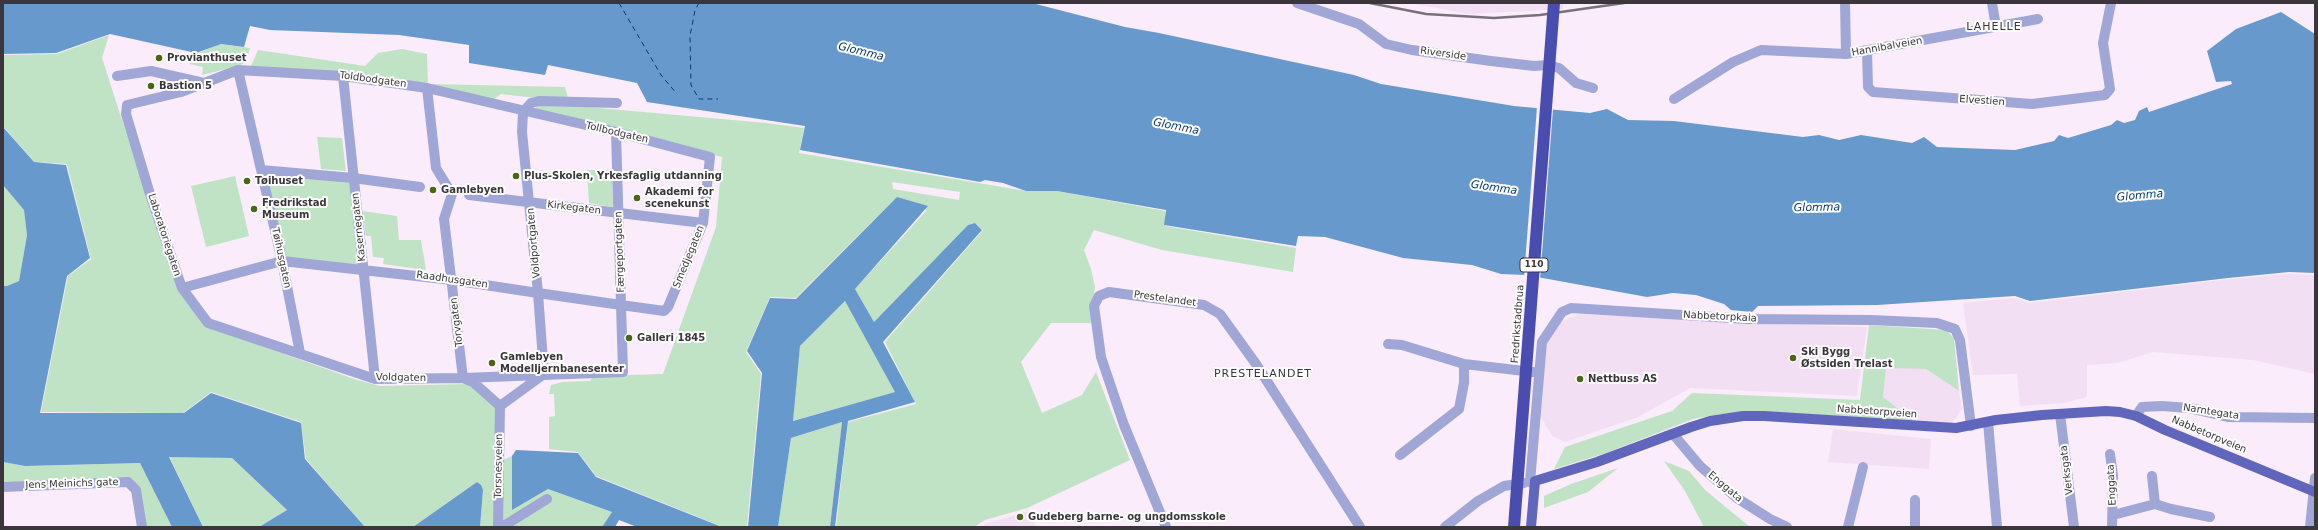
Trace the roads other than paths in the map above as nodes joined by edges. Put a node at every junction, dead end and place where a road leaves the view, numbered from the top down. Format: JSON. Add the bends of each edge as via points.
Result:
{"nodes":[{"id":1,"x":1297,"y":3,"type":"edge"},
{"id":2,"x":1554,"y":3,"type":"edge"},
{"id":3,"x":1846,"y":3,"type":"edge"},
{"id":4,"x":1992,"y":3,"type":"edge"},
{"id":5,"x":2111,"y":3,"type":"edge"},
{"id":6,"x":2038,"y":19,"type":"dead end"},
{"id":7,"x":1996,"y":27,"type":"junction"},
{"id":8,"x":1867,"y":50,"type":"junction"},
{"id":9,"x":1846,"y":54,"type":"junction"},
{"id":10,"x":238,"y":70,"type":"junction"},
{"id":11,"x":166,"y":75,"type":"junction"},
{"id":12,"x":117,"y":76,"type":"dead end"},
{"id":13,"x":343,"y":76,"type":"junction"},
{"id":14,"x":204,"y":83,"type":"junction"},
{"id":15,"x":427,"y":88,"type":"junction"},
{"id":16,"x":1593,"y":88,"type":"dead end"},
{"id":17,"x":167,"y":95,"type":"junction"},
{"id":18,"x":1674,"y":99,"type":"dead end"},
{"id":19,"x":617,"y":103,"type":"dead end"},
{"id":20,"x":127,"y":105,"type":"joint"},
{"id":21,"x":523,"y":112,"type":"junction"},
{"id":22,"x":616,"y":132,"type":"junction"},
{"id":23,"x":710,"y":156,"type":"joint"},
{"id":24,"x":261,"y":170,"type":"junction"},
{"id":25,"x":353,"y":178,"type":"junction"},
{"id":26,"x":420,"y":187,"type":"dead end"},
{"id":27,"x":469,"y":196,"type":"dead end"},
{"id":28,"x":530,"y":203,"type":"junction"},
{"id":29,"x":619,"y":213,"type":"junction"},
{"id":30,"x":703,"y":223,"type":"junction"},
{"id":31,"x":282,"y":260,"type":"junction"},
{"id":32,"x":363,"y":268,"type":"junction"},
{"id":33,"x":452,"y":280,"type":"junction"},
{"id":34,"x":182,"y":288,"type":"junction"},
{"id":35,"x":538,"y":293,"type":"junction"},
{"id":36,"x":621,"y":304,"type":"junction"},
{"id":37,"x":1388,"y":344,"type":"dead end"},
{"id":38,"x":300,"y":353,"type":"junction"},
{"id":39,"x":1464,"y":364,"type":"junction"},
{"id":40,"x":622,"y":372,"type":"joint"},
{"id":41,"x":1539,"y":372,"type":"junction"},
{"id":42,"x":544,"y":374,"type":"junction"},
{"id":43,"x":375,"y":378,"type":"junction"},
{"id":44,"x":463,"y":378,"type":"junction"},
{"id":45,"x":500,"y":406,"type":"junction"},
{"id":46,"x":2060,"y":414,"type":"junction"},
{"id":47,"x":2136,"y":416,"type":"junction"},
{"id":48,"x":2315,"y":418,"type":"edge"},
{"id":49,"x":1988,"y":422,"type":"junction"},
{"id":50,"x":1971,"y":426,"type":"junction"},
{"id":51,"x":1673,"y":434,"type":"junction"},
{"id":52,"x":2110,"y":454,"type":"dead end"},
{"id":53,"x":1400,"y":455,"type":"dead end"},
{"id":54,"x":1863,"y":467,"type":"dead end"},
{"id":55,"x":2152,"y":476,"type":"dead end"},
{"id":56,"x":2315,"y":478,"type":"edge"},
{"id":57,"x":1532,"y":482,"type":"junction"},
{"id":58,"x":3,"y":486,"type":"edge"},
{"id":59,"x":2315,"y":492,"type":"edge"},
{"id":60,"x":547,"y":499,"type":"dead end"},
{"id":61,"x":1915,"y":500,"type":"dead end"},
{"id":62,"x":2155,"y":504,"type":"junction"},
{"id":63,"x":2113,"y":515,"type":"junction"},
{"id":64,"x":2210,"y":517,"type":"dead end"},
{"id":65,"x":142,"y":527,"type":"edge"},
{"id":66,"x":498,"y":527,"type":"edge"},
{"id":67,"x":502,"y":527,"type":"edge"},
{"id":68,"x":1166,"y":527,"type":"edge"},
{"id":69,"x":1360,"y":527,"type":"edge"},
{"id":70,"x":1445,"y":527,"type":"edge"},
{"id":71,"x":1514,"y":527,"type":"edge"},
{"id":72,"x":1531,"y":527,"type":"edge"},
{"id":73,"x":1787,"y":527,"type":"edge"},
{"id":74,"x":1848,"y":527,"type":"edge"},
{"id":75,"x":1915,"y":527,"type":"edge"},
{"id":76,"x":1997,"y":527,"type":"edge"},
{"id":77,"x":2074,"y":527,"type":"edge"},
{"id":78,"x":2112,"y":527,"type":"edge"},
{"id":79,"x":2310,"y":527,"type":"edge"}],
"edges":[{"from":1,"to":16,"type":"street","name":"Riverside","via":[[1359,24],[1386,44],[1412,50],[1534,66],[1548,64],[1559,68],[1576,83]]},
{"from":2,"to":71,"type":"highway","name":"Fredrikstadbrua","number":"110","bridge":true},
{"from":3,"to":9,"type":"street"},
{"from":4,"to":7,"type":"street"},
{"from":5,"to":8,"type":"street","name":"Elvestien","via":[[2103,43],[2110,89],[2105,95],[2032,104],[1873,92],[1868,87]]},
{"from":6,"to":7,"type":"street","name":"Hannibalveien"},
{"from":7,"to":8,"type":"street","name":"Hannibalveien"},
{"from":8,"to":9,"type":"street","name":"Hannibalveien"},
{"from":9,"to":18,"type":"street","name":"Hannibalveien","via":[[1776,49],[1749,54]]},
{"from":10,"to":13,"type":"street","name":"Toldbodgaten"},
{"from":10,"to":14,"type":"street","name":"Toldbodgaten"},
{"from":10,"to":24,"type":"street","name":"Tøihusgaten"},
{"from":11,"to":12,"type":"street","via":[[151,71]]},
{"from":11,"to":14,"type":"street"},
{"from":11,"to":17,"type":"street"},
{"from":13,"to":15,"type":"street","name":"Toldbodgaten"},
{"from":13,"to":25,"type":"street","name":"Kasernegaten"},
{"from":14,"to":17,"type":"street","name":"Toldbodgaten"},
{"from":15,"to":21,"type":"street","name":"Toldbodgaten"},
{"from":15,"to":33,"type":"street","name":"Torvgaten","via":[[436,168],[452,194],[444,219]]},
{"from":17,"to":20,"type":"street","name":"Toldbodgaten"},
{"from":19,"to":21,"type":"street","via":[[539,101],[531,103]]},
{"from":20,"to":34,"type":"street","name":"Laboratoriegaten","via":[[126,114],[150,194]]},
{"from":21,"to":22,"type":"street","name":"Tollbodgaten"},
{"from":21,"to":28,"type":"street","name":"Voldportgaten","via":[[522,132]]},
{"from":22,"to":23,"type":"street","name":"Tollbodgaten"},
{"from":22,"to":29,"type":"street","name":"Færgeportgaten"},
{"from":23,"to":30,"type":"street","name":"Smedjegaten"},
{"from":24,"to":25,"type":"street"},
{"from":24,"to":31,"type":"street","name":"Tøihusgaten"},
{"from":25,"to":26,"type":"street"},
{"from":25,"to":32,"type":"street","name":"Kasernegaten"},
{"from":27,"to":28,"type":"street","name":"Kirkegaten"},
{"from":28,"to":29,"type":"street","name":"Kirkegaten"},
{"from":28,"to":35,"type":"street","name":"Voldportgaten"},
{"from":29,"to":30,"type":"street","name":"Kirkegaten"},
{"from":29,"to":36,"type":"street","name":"Færgeportgaten"},
{"from":30,"to":36,"type":"street","name":"Smedjegaten","via":[[668,308],[664,311]]},
{"from":31,"to":32,"type":"street","name":"Raadhusgaten"},
{"from":31,"to":34,"type":"street","name":"Laboratoriegaten"},
{"from":31,"to":38,"type":"street","name":"Tøihusgaten"},
{"from":32,"to":33,"type":"street","name":"Raadhusgaten"},
{"from":32,"to":43,"type":"street","name":"Kasernegaten"},
{"from":33,"to":35,"type":"street","name":"Raadhusgaten"},
{"from":33,"to":44,"type":"street","name":"Torvgaten"},
{"from":34,"to":38,"type":"street","name":"Voldgaten","via":[[208,323]]},
{"from":35,"to":36,"type":"street","name":"Raadhusgaten"},
{"from":35,"to":42,"type":"street","name":"Voldportgaten"},
{"from":36,"to":40,"type":"street","name":"Færgeportgaten"},
{"from":37,"to":39,"type":"street","via":[[1402,345]]},
{"from":38,"to":43,"type":"street","name":"Voldgaten"},
{"from":39,"to":41,"type":"street"},
{"from":39,"to":53,"type":"street","via":[[1464,383],[1459,409]]},
{"from":40,"to":42,"type":"street","name":"Voldgaten"},
{"from":41,"to":50,"type":"street","name":"Nabbetorpkaia","via":[[1542,342],[1562,312],[1571,308],[1747,319],[1938,323],[1955,329],[1960,340]]},
{"from":41,"to":57,"type":"street","name":"Nabbetorpkaia"},
{"from":42,"to":44,"type":"street","name":"Voldgaten"},
{"from":42,"to":45,"type":"street"},
{"from":43,"to":44,"type":"street","name":"Voldgaten"},
{"from":44,"to":45,"type":"street","via":[[472,382]]},
{"from":45,"to":66,"type":"street","name":"Torsnesveien"},
{"from":46,"to":47,"type":"main road","name":"Nabbetorpveien","via":[[2106,411]]},
{"from":46,"to":49,"type":"main road","name":"Nabbetorpveien"},
{"from":46,"to":77,"type":"street","name":"Verksgata"},
{"from":47,"to":48,"type":"street","name":"Narntegata","via":[[2142,407],[2162,406],[2189,408],[2229,417]]},
{"from":47,"to":59,"type":"main road","name":"Nabbetorpveien"},
{"from":49,"to":50,"type":"main road","name":"Nabbetorpveien"},
{"from":49,"to":76,"type":"street"},
{"from":50,"to":51,"type":"main road","name":"Nabbetorpveien","via":[[1924,427],[1764,416],[1716,420]]},
{"from":51,"to":57,"type":"main road","name":"Nabbetorpveien","via":[[1597,462]]},
{"from":51,"to":73,"type":"street","name":"Enggata","via":[[1700,466],[1737,498]]},
{"from":52,"to":63,"type":"street","name":"Enggata"},
{"from":54,"to":74,"type":"street"},
{"from":55,"to":62,"type":"street"},
{"from":56,"to":59,"type":"street"},
{"from":57,"to":70,"type":"street","name":"Nabbetorpveien","via":[[1504,486],[1478,501]]},
{"from":57,"to":72,"type":"main road"},
{"from":58,"to":65,"type":"street","name":"Jens Meinichs gate","via":[[128,482],[136,490]]},
{"from":59,"to":79,"type":"street"},
{"from":60,"to":67,"type":"street"},
{"from":61,"to":75,"type":"street"},
{"from":62,"to":63,"type":"street","name":"Enggata"},
{"from":62,"to":64,"type":"street"},
{"from":63,"to":78,"type":"street","name":"Enggata"},
{"from":68,"to":69,"type":"street","name":"Prestelandet","via":[[1124,425],[1101,357],[1094,306],[1099,296],[1108,292],[1204,305],[1220,314],[1256,364]]}]}
